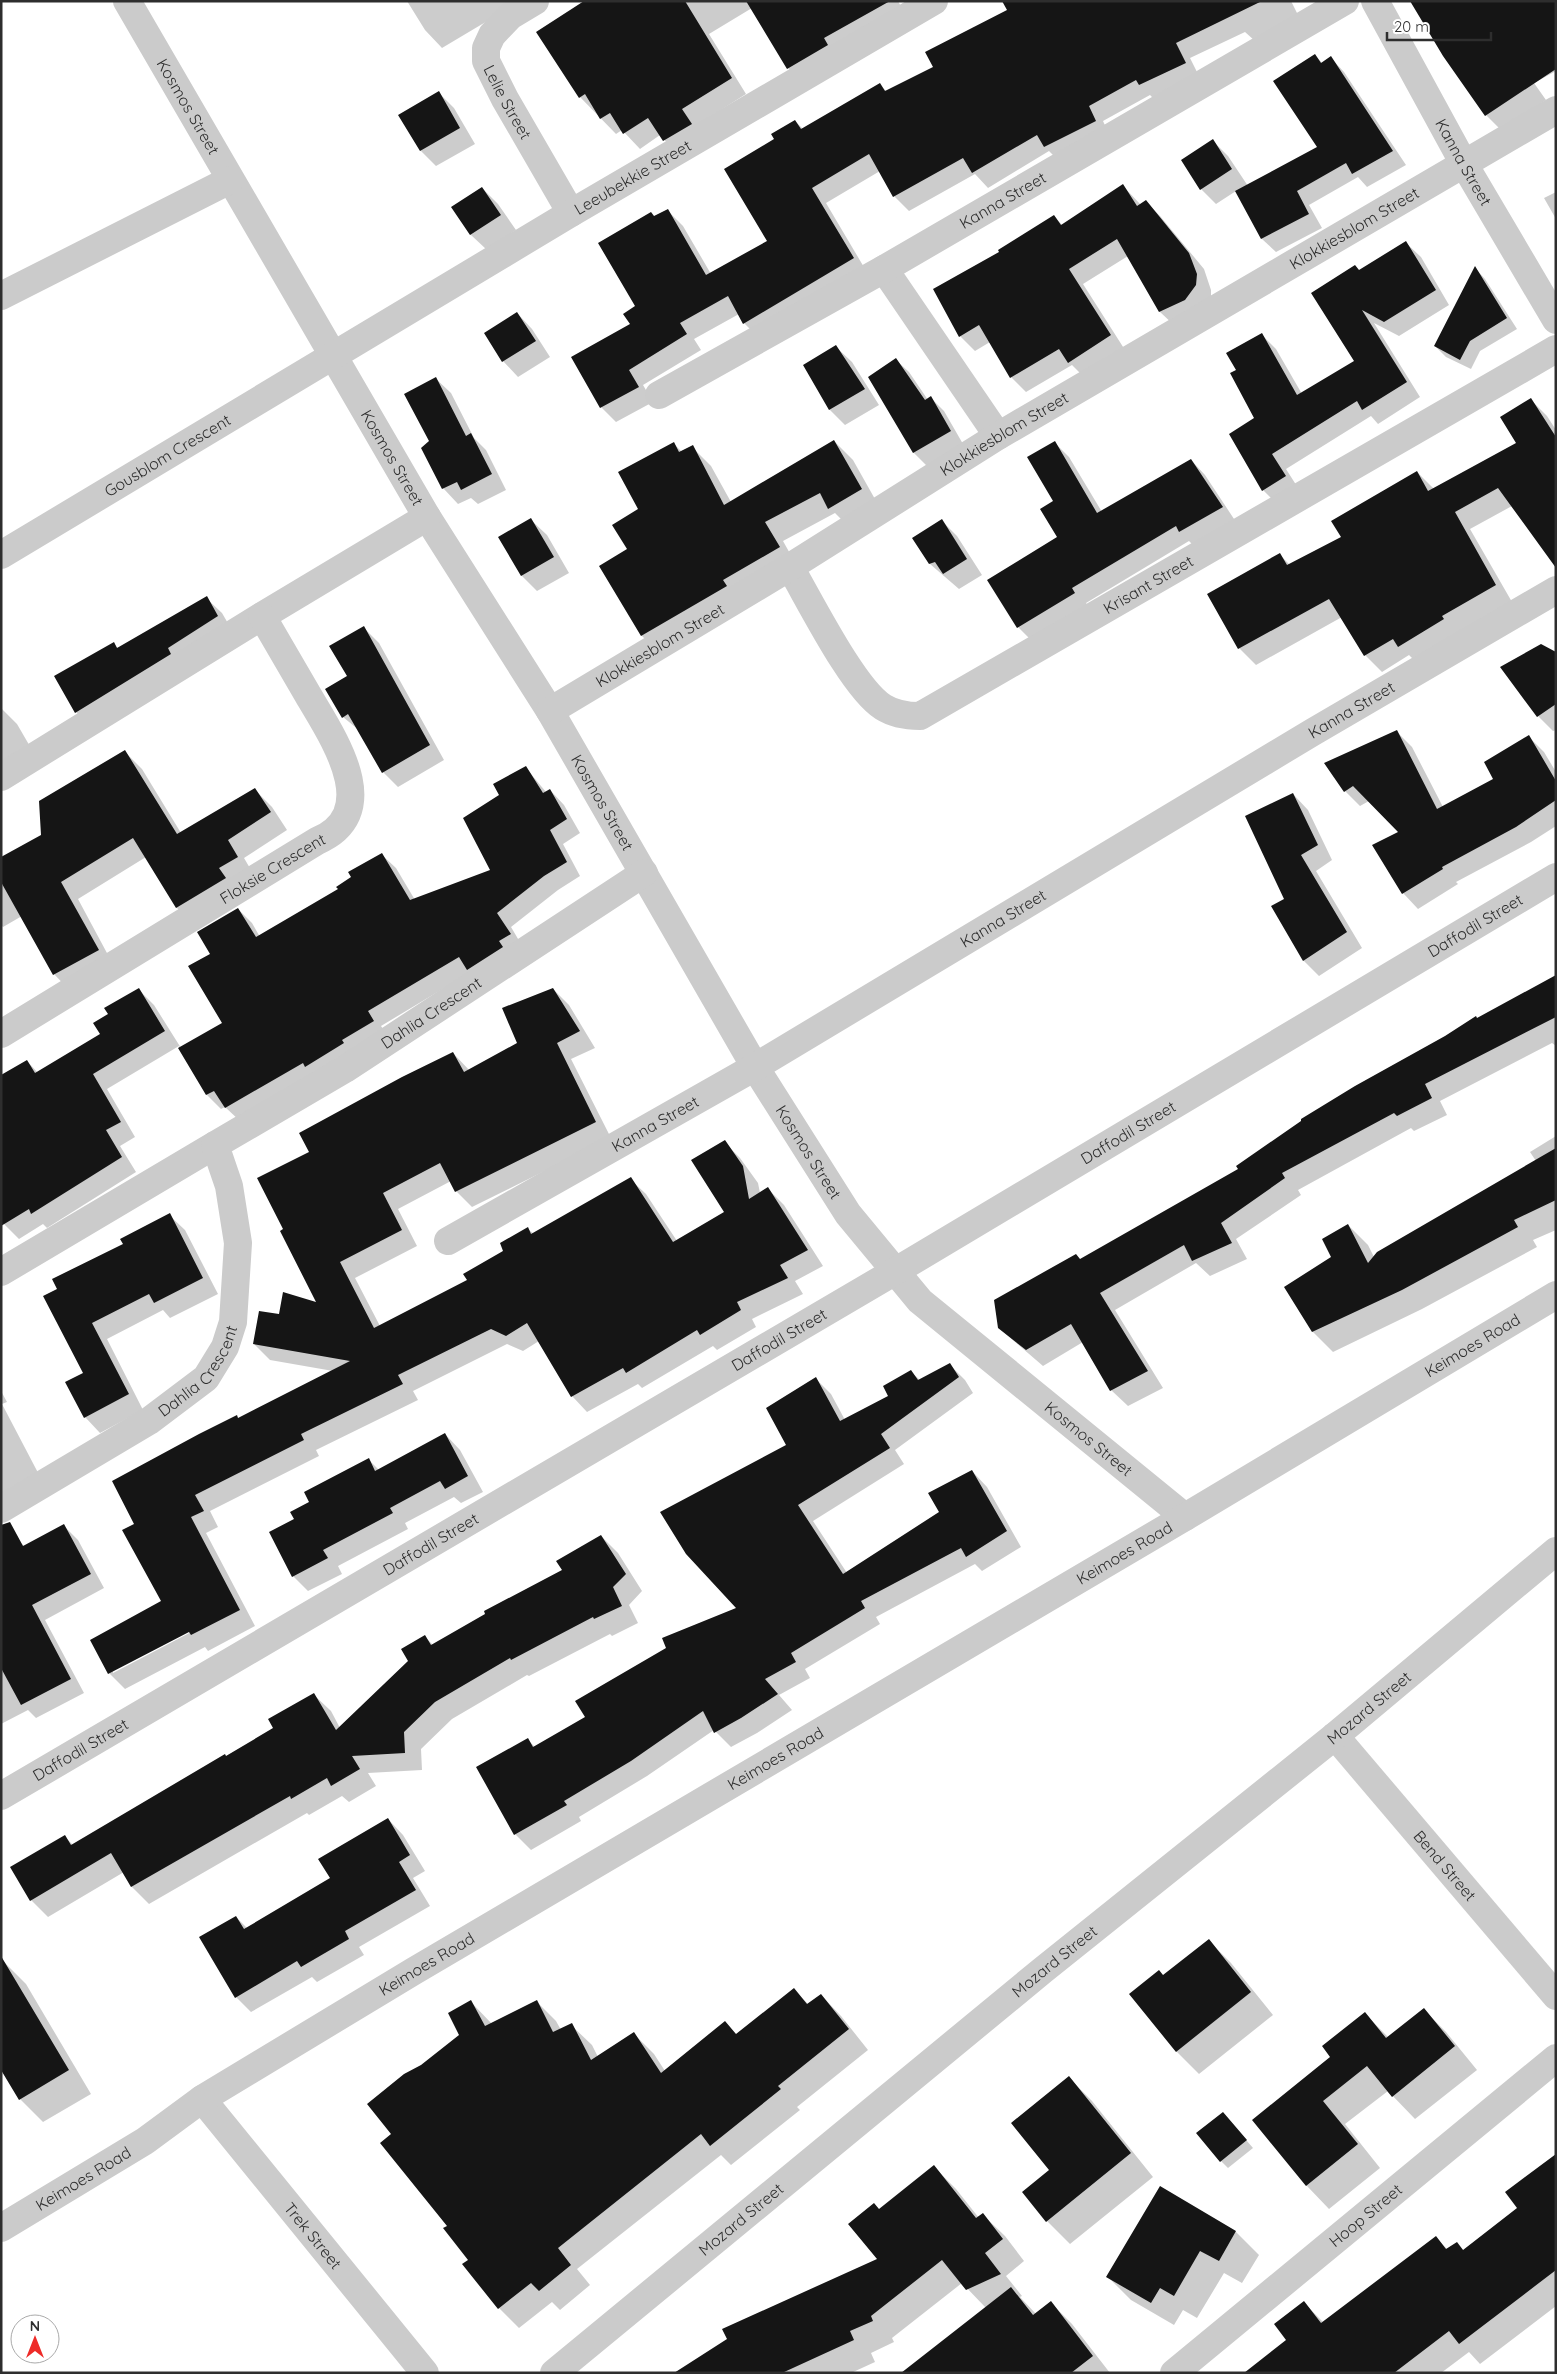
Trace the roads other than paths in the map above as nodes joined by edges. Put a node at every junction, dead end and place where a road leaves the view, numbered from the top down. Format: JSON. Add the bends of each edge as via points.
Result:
{"nodes":[{"id":1,"x":535,"y":1,"type":"edge"},
{"id":2,"x":934,"y":1,"type":"edge"},
{"id":3,"x":1345,"y":1,"type":"edge"},
{"id":4,"x":1375,"y":1,"type":"edge"},
{"id":5,"x":131,"y":3,"type":"edge"},
{"id":6,"x":1556,"y":110,"type":"edge"},
{"id":7,"x":1464,"y":164,"type":"junction"},
{"id":8,"x":230,"y":180,"type":"junction"},
{"id":9,"x":571,"y":213,"type":"junction"},
{"id":10,"x":884,"y":269,"type":"junction"},
{"id":11,"x":1,"y":296,"type":"edge"},
{"id":12,"x":1556,"y":320,"type":"edge"},
{"id":13,"x":1556,"y":349,"type":"edge"},
{"id":14,"x":334,"y":356,"type":"junction"},
{"id":15,"x":659,"y":395,"type":"dead end"},
{"id":16,"x":998,"y":436,"type":"junction"},
{"id":17,"x":427,"y":517,"type":"junction"},
{"id":18,"x":1,"y":555,"type":"edge"},
{"id":19,"x":790,"y":567,"type":"junction"},
{"id":20,"x":1556,"y":590,"type":"edge"},
{"id":21,"x":262,"y":616,"type":"junction"},
{"id":22,"x":550,"y":710,"type":"junction"},
{"id":23,"x":1,"y":777,"type":"edge"},
{"id":24,"x":644,"y":873,"type":"junction"},
{"id":25,"x":1556,"y":877,"type":"edge"},
{"id":26,"x":1,"y":1034,"type":"edge"},
{"id":27,"x":755,"y":1067,"type":"junction"},
{"id":28,"x":215,"y":1145,"type":"junction"},
{"id":29,"x":448,"y":1241,"type":"dead end"},
{"id":30,"x":1,"y":1272,"type":"edge"},
{"id":31,"x":894,"y":1272,"type":"junction"},
{"id":32,"x":1556,"y":1295,"type":"edge"},
{"id":33,"x":1,"y":1509,"type":"edge"},
{"id":34,"x":1185,"y":1517,"type":"junction"},
{"id":35,"x":1556,"y":1551,"type":"edge"},
{"id":36,"x":1335,"y":1736,"type":"junction"},
{"id":37,"x":1,"y":1796,"type":"edge"},
{"id":38,"x":1556,"y":1996,"type":"edge"},
{"id":39,"x":1556,"y":2058,"type":"edge"},
{"id":40,"x":202,"y":2099,"type":"junction"},
{"id":41,"x":1,"y":2228,"type":"edge"},
{"id":42,"x":425,"y":2373,"type":"edge"},
{"id":43,"x":554,"y":2373,"type":"edge"},
{"id":44,"x":1174,"y":2373,"type":"edge"}],
"edges":[{"from":1,"to":9,"type":"street","name":"Lelie Street","via":[[510,16],[492,35],[486,48],[486,61]]},
{"from":2,"to":9,"type":"street","name":"Leeubekkie Street"},
{"from":3,"to":10,"type":"street","name":"Kanna Street"},
{"from":4,"to":7,"type":"street","name":"Kanna Street"},
{"from":5,"to":8,"type":"street","name":"Kosmos Street"},
{"from":6,"to":7,"type":"street","name":"Klokkiesblom Street"},
{"from":7,"to":12,"type":"street","name":"Kanna Street"},
{"from":7,"to":16,"type":"street","name":"Klokkiesblom Street"},
{"from":8,"to":11,"type":"street"},
{"from":8,"to":14,"type":"street","name":"Kosmos Street"},
{"from":9,"to":14,"type":"street","name":"Leeubekkie Street"},
{"from":10,"to":15,"type":"street","name":"Kanna Street"},
{"from":10,"to":16,"type":"street"},
{"from":13,"to":19,"type":"street","name":"Krisant Street","via":[[920,716],[904,716],[883,708],[868,693],[850,670]]},
{"from":14,"to":17,"type":"street","name":"Kosmos Street"},
{"from":14,"to":18,"type":"street","name":"Gousblom Crescent"},
{"from":16,"to":19,"type":"street","name":"Klokkiesblom Street"},
{"from":17,"to":21,"type":"street"},
{"from":17,"to":22,"type":"street","name":"Kosmos Street"},
{"from":19,"to":22,"type":"street","name":"Klokkiesblom Street"},
{"from":20,"to":27,"type":"street","name":"Kanna Street"},
{"from":21,"to":23,"type":"street"},
{"from":21,"to":26,"type":"street","name":"Floksie Crescent","via":[[347,766],[350,790],[346,819],[333,834]]},
{"from":22,"to":24,"type":"street","name":"Kosmos Street"},
{"from":24,"to":27,"type":"street","name":"Kosmos Street"},
{"from":24,"to":28,"type":"street","name":"Dahlia Crescent","via":[[345,1069]]},
{"from":25,"to":31,"type":"street","name":"Daffodil Street"},
{"from":27,"to":29,"type":"street","name":"Kanna Street"},
{"from":27,"to":31,"type":"street","name":"Kosmos Street","via":[[848,1214]]},
{"from":28,"to":30,"type":"street","name":"Dahlia Crescent"},
{"from":28,"to":33,"type":"street","name":"Dahlia Crescent","via":[[229,1186],[238,1243],[233,1322],[226,1347],[206,1378],[149,1421]]},
{"from":31,"to":34,"type":"street","name":"Kosmos Street","via":[[949,1326]]},
{"from":31,"to":37,"type":"street","name":"Daffodil Street"},
{"from":32,"to":34,"type":"street","name":"Keimoes Road"},
{"from":34,"to":40,"type":"street","name":"Keimoes Road"},
{"from":35,"to":36,"type":"street","name":"Mozard Street"},
{"from":36,"to":38,"type":"street","name":"Bend Street"},
{"from":36,"to":43,"type":"street","name":"Mozard Street","via":[[1028,1983]]},
{"from":39,"to":44,"type":"street","name":"Hoop Street"},
{"from":40,"to":41,"type":"street","name":"Keimoes Road","via":[[145,2141]]},
{"from":40,"to":42,"type":"street","name":"Trek Street"}]}
